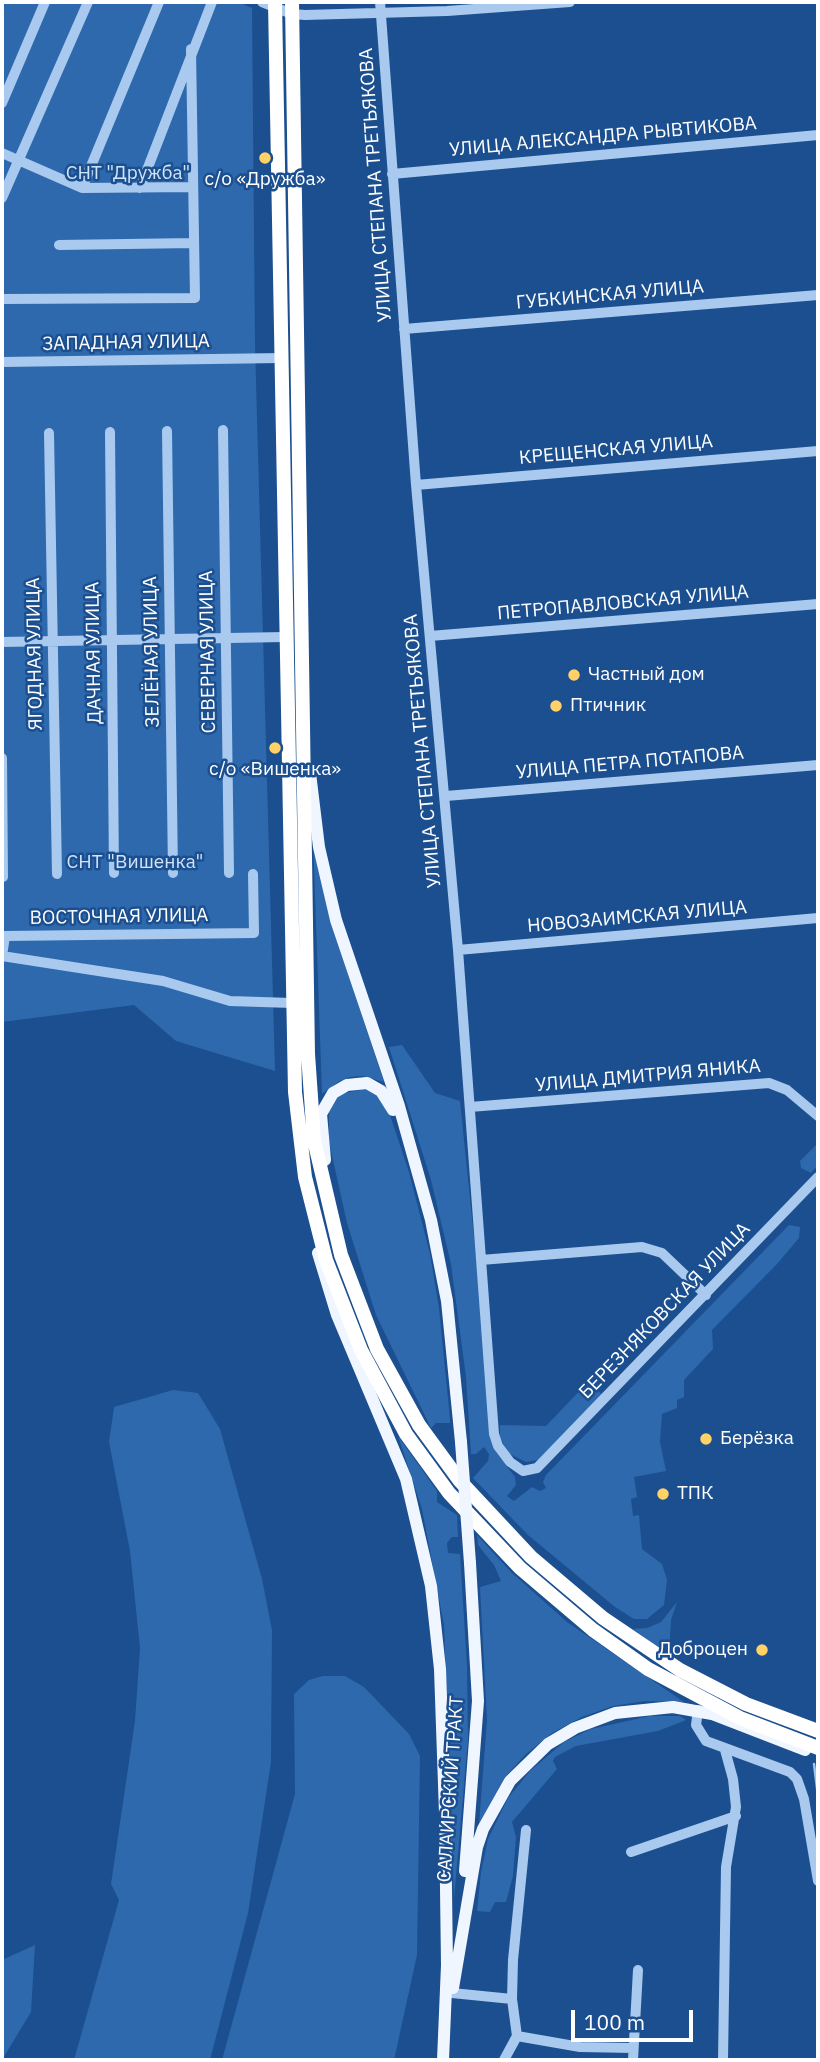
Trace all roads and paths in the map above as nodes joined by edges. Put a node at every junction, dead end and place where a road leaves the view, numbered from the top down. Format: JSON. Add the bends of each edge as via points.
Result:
{"nodes":[{"id":1,"x":45,"y":2,"type":"edge"},
{"id":2,"x":88,"y":2,"type":"edge"},
{"id":3,"x":159,"y":2,"type":"edge"},
{"id":4,"x":212,"y":2,"type":"edge"},
{"id":5,"x":380,"y":2,"type":"edge"},
{"id":6,"x":409,"y":2,"type":"edge"},
{"id":7,"x":570,"y":2,"type":"edge"},
{"id":8,"x":271,"y":4,"type":"edge"},
{"id":9,"x":292,"y":8,"type":"edge"},
{"id":10,"x":397,"y":13,"type":"junction"},
{"id":11,"x":381,"y":14,"type":"junction"},
{"id":12,"x":191,"y":49,"type":"junction"},
{"id":13,"x":2,"y":103,"type":"edge"},
{"id":14,"x":818,"y":135,"type":"edge"},
{"id":15,"x":2,"y":153,"type":"edge"},
{"id":16,"x":18,"y":160,"type":"junction"},
{"id":17,"x":392,"y":174,"type":"junction"},
{"id":18,"x":193,"y":187,"type":"junction"},
{"id":19,"x":82,"y":188,"type":"junction"},
{"id":20,"x":140,"y":188,"type":"junction"},
{"id":21,"x":2,"y":198,"type":"edge"},
{"id":22,"x":194,"y":243,"type":"junction"},
{"id":23,"x":60,"y":245,"type":"dead end"},
{"id":24,"x":818,"y":295,"type":"edge"},
{"id":25,"x":281,"y":296,"type":"junction"},
{"id":26,"x":298,"y":296,"type":"junction"},
{"id":27,"x":2,"y":299,"type":"edge"},
{"id":28,"x":404,"y":329,"type":"junction"},
{"id":29,"x":282,"y":358,"type":"junction"},
{"id":30,"x":2,"y":362,"type":"edge"},
{"id":31,"x":223,"y":430,"type":"dead end"},
{"id":32,"x":167,"y":431,"type":"dead end"},
{"id":33,"x":110,"y":432,"type":"dead end"},
{"id":34,"x":49,"y":433,"type":"dead end"},
{"id":35,"x":818,"y":451,"type":"edge"},
{"id":36,"x":416,"y":485,"type":"junction"},
{"id":37,"x":300,"y":595,"type":"junction"},
{"id":38,"x":818,"y":604,"type":"edge"},
{"id":39,"x":430,"y":636,"type":"junction"},
{"id":40,"x":285,"y":637,"type":"junction"},
{"id":41,"x":225,"y":638,"type":"junction"},
{"id":42,"x":169,"y":639,"type":"junction"},
{"id":43,"x":111,"y":640,"type":"junction"},
{"id":44,"x":52,"y":641,"type":"junction"},
{"id":45,"x":2,"y":642,"type":"edge"},
{"id":46,"x":2,"y":758,"type":"edge"},
{"id":47,"x":818,"y":765,"type":"edge"},
{"id":48,"x":446,"y":796,"type":"junction"},
{"id":49,"x":114,"y":873,"type":"dead end"},
{"id":50,"x":173,"y":873,"type":"dead end"},
{"id":51,"x":229,"y":873,"type":"dead end"},
{"id":52,"x":57,"y":874,"type":"dead end"},
{"id":53,"x":253,"y":874,"type":"dead end"},
{"id":54,"x":3,"y":877,"type":"edge"},
{"id":55,"x":818,"y":918,"type":"edge"},
{"id":56,"x":458,"y":950,"type":"junction"},
{"id":57,"x":2,"y":956,"type":"edge"},
{"id":58,"x":292,"y":1003,"type":"junction"},
{"id":59,"x":470,"y":1107,"type":"junction"},
{"id":60,"x":818,"y":1116,"type":"edge"},
{"id":61,"x":305,"y":1177,"type":"junction"},
{"id":62,"x":817,"y":1182,"type":"edge"},
{"id":63,"x":425,"y":1199,"type":"junction"},
{"id":64,"x":481,"y":1260,"type":"junction"},
{"id":65,"x":706,"y":1296,"type":"junction"},
{"id":66,"x":377,"y":1349,"type":"junction"},
{"id":67,"x":537,"y":1468,"type":"joint"},
{"id":68,"x":698,"y":1710,"type":"junction"},
{"id":69,"x":818,"y":1731,"type":"edge"},
{"id":70,"x":818,"y":1748,"type":"edge"},
{"id":71,"x":725,"y":1750,"type":"junction"},
{"id":72,"x":818,"y":1754,"type":"edge"},
{"id":73,"x":736,"y":1816,"type":"junction"},
{"id":74,"x":526,"y":1830,"type":"dead end"},
{"id":75,"x":631,"y":1852,"type":"dead end"},
{"id":76,"x":818,"y":1881,"type":"edge"},
{"id":77,"x":638,"y":1970,"type":"dead end"},
{"id":78,"x":455,"y":1976,"type":"junction"},
{"id":79,"x":453,"y":1993,"type":"junction"},
{"id":80,"x":512,"y":1999,"type":"junction"},
{"id":81,"x":517,"y":2036,"type":"junction"},
{"id":82,"x":633,"y":2048,"type":"junction"},
{"id":83,"x":444,"y":2060,"type":"edge"},
{"id":84,"x":504,"y":2060,"type":"edge"},
{"id":85,"x":633,"y":2060,"type":"edge"},
{"id":86,"x":723,"y":2060,"type":"edge"}],
"edges":[{"from":1,"to":13,"type":"street"},
{"from":2,"to":16,"type":"street"},
{"from":3,"to":19,"type":"street"},
{"from":4,"to":12,"type":"street"},
{"from":5,"to":11,"type":"street","name":"УЛИЦА СТЕПАНА ТРЕТЬЯКОВА"},
{"from":6,"to":10,"type":"street"},
{"from":7,"to":10,"type":"street"},
{"from":8,"to":9,"type":"street"},
{"from":8,"to":25,"type":"highway"},
{"from":9,"to":11,"type":"street"},
{"from":9,"to":26,"type":"highway"},
{"from":10,"to":11,"type":"street"},
{"from":11,"to":17,"type":"street","name":"УЛИЦА СТЕПАНА ТРЕТЬЯКОВА"},
{"from":12,"to":18,"type":"street"},
{"from":12,"to":20,"type":"street"},
{"from":14,"to":17,"type":"street","name":"УЛИЦА АЛЕКСАНДРА РЫВТИКОВА"},
{"from":15,"to":16,"type":"street"},
{"from":16,"to":19,"type":"street"},
{"from":16,"to":21,"type":"street"},
{"from":17,"to":28,"type":"street","name":"УЛИЦА СТЕПАНА ТРЕТЬЯКОВА"},
{"from":18,"to":20,"type":"street"},
{"from":18,"to":22,"type":"street"},
{"from":19,"to":20,"type":"street"},
{"from":22,"to":23,"type":"street"},
{"from":22,"to":27,"type":"street","via":[[195,298]]},
{"from":24,"to":28,"type":"street","name":"ГУБКИНСКАЯ УЛИЦА"},
{"from":25,"to":26,"type":"highway"},
{"from":25,"to":29,"type":"highway"},
{"from":26,"to":37,"type":"highway"},
{"from":28,"to":36,"type":"street","name":"УЛИЦА СТЕПАНА ТРЕТЬЯКОВА"},
{"from":29,"to":30,"type":"street","name":"ЗАПАДНАЯ УЛИЦА"},
{"from":29,"to":40,"type":"highway"},
{"from":31,"to":41,"type":"street","name":"СЕВЕРНАЯ УЛИЦА"},
{"from":32,"to":42,"type":"street","name":"ЗЕЛЁНАЯ УЛИЦА"},
{"from":33,"to":43,"type":"street","name":"ДАЧНАЯ УЛИЦА"},
{"from":34,"to":44,"type":"street","name":"ЯГОДНАЯ УЛИЦА"},
{"from":35,"to":36,"type":"street","name":"КРЕЩЕНСКАЯ УЛИЦА"},
{"from":36,"to":39,"type":"street","name":"УЛИЦА СТЕПАНА ТРЕТЬЯКОВА"},
{"from":37,"to":63,"type":"main road","via":[[311,789],[319,847],[345,950],[399,1106]]},
{"from":37,"to":66,"type":"highway","via":[[312,1116],[332,1227]]},
{"from":38,"to":39,"type":"street","name":"ПЕТРОПАВЛОВСКАЯ УЛИЦА"},
{"from":39,"to":48,"type":"street","name":"УЛИЦА СТЕПАНА ТРЕТЬЯКОВА"},
{"from":40,"to":41,"type":"street"},
{"from":40,"to":58,"type":"highway"},
{"from":41,"to":42,"type":"street"},
{"from":41,"to":51,"type":"street","name":"СЕВЕРНАЯ УЛИЦА"},
{"from":42,"to":43,"type":"street"},
{"from":42,"to":50,"type":"street","name":"ЗЕЛЁНАЯ УЛИЦА"},
{"from":43,"to":44,"type":"street"},
{"from":43,"to":49,"type":"street","name":"ДАЧНАЯ УЛИЦА"},
{"from":44,"to":45,"type":"street"},
{"from":44,"to":52,"type":"street","name":"ЯГОДНАЯ УЛИЦА"},
{"from":46,"to":54,"type":"street"},
{"from":47,"to":48,"type":"street","name":"УЛИЦА ПЕТРА ПОТАПОВА"},
{"from":48,"to":56,"type":"street","name":"УЛИЦА СТЕПАНА ТРЕТЬЯКОВА"},
{"from":53,"to":57,"type":"street","name":"ВОСТОЧНАЯ УЛИЦА","via":[[254,933],[5,936]]},
{"from":55,"to":56,"type":"street","name":"НОВОЗАИМСКАЯ УЛИЦА"},
{"from":56,"to":59,"type":"street","name":"УЛИЦА СТЕПАНА ТРЕТЬЯКОВА"},
{"from":57,"to":58,"type":"street","via":[[163,981],[230,1001]]},
{"from":58,"to":61,"type":"highway","via":[[297,1117]]},
{"from":59,"to":60,"type":"street","name":"УЛИЦА ДМИТРИЯ ЯНИКА","via":[[769,1083],[787,1090]]},
{"from":59,"to":64,"type":"street","name":"УЛИЦА СТЕПАНА ТРЕТЬЯКОВА"},
{"from":61,"to":70,"type":"highway","via":[[326,1260],[369,1369],[406,1434],[474,1520],[564,1607],[648,1669],[740,1718]]},
{"from":61,"to":83,"type":"main road","via":[[320,1264],[402,1468],[431,1586],[440,1669],[445,1813]]},
{"from":62,"to":65,"type":"street","name":"БЕРЕЗНЯКОВСКАЯ УЛИЦА"},
{"from":63,"to":66,"type":"main road","via":[[387,1097],[360,1083],[333,1093],[321,1120],[327,1173]]},
{"from":63,"to":78,"type":"main road","name":"САЛАИРСКИЙ ТРАКТ","bridge":true,"via":[[447,1301],[477,1662],[477,1740]]},
{"from":64,"to":65,"type":"street","via":[[642,1247],[662,1253]]},
{"from":64,"to":67,"type":"street","name":"УЛИЦА СТЕПАНА ТРЕТЬЯКОВА","via":[[496,1439],[517,1468]]},
{"from":65,"to":67,"type":"street","name":"БЕРЕЗНЯКОВСКАЯ УЛИЦА"},
{"from":66,"to":69,"type":"highway","via":[[419,1425],[460,1481],[573,1595],[680,1670],[746,1704]]},
{"from":68,"to":71,"type":"street","via":[[696,1725],[701,1737]]},
{"from":68,"to":72,"type":"main road"},
{"from":68,"to":78,"type":"main road","via":[[644,1708],[600,1717],[562,1734],[522,1767],[491,1811],[477,1847]]},
{"from":71,"to":73,"type":"street"},
{"from":71,"to":76,"type":"street","via":[[790,1772],[802,1788]]},
{"from":73,"to":75,"type":"street"},
{"from":73,"to":86,"type":"street","via":[[726,1867]]},
{"from":74,"to":80,"type":"street"},
{"from":77,"to":82,"type":"street"},
{"from":78,"to":79,"type":"main road"},
{"from":79,"to":80,"type":"street"},
{"from":79,"to":83,"type":"main road"},
{"from":80,"to":81,"type":"street"},
{"from":81,"to":82,"type":"street","via":[[580,2047]]},
{"from":81,"to":84,"type":"street"},
{"from":82,"to":85,"type":"street"}]}
